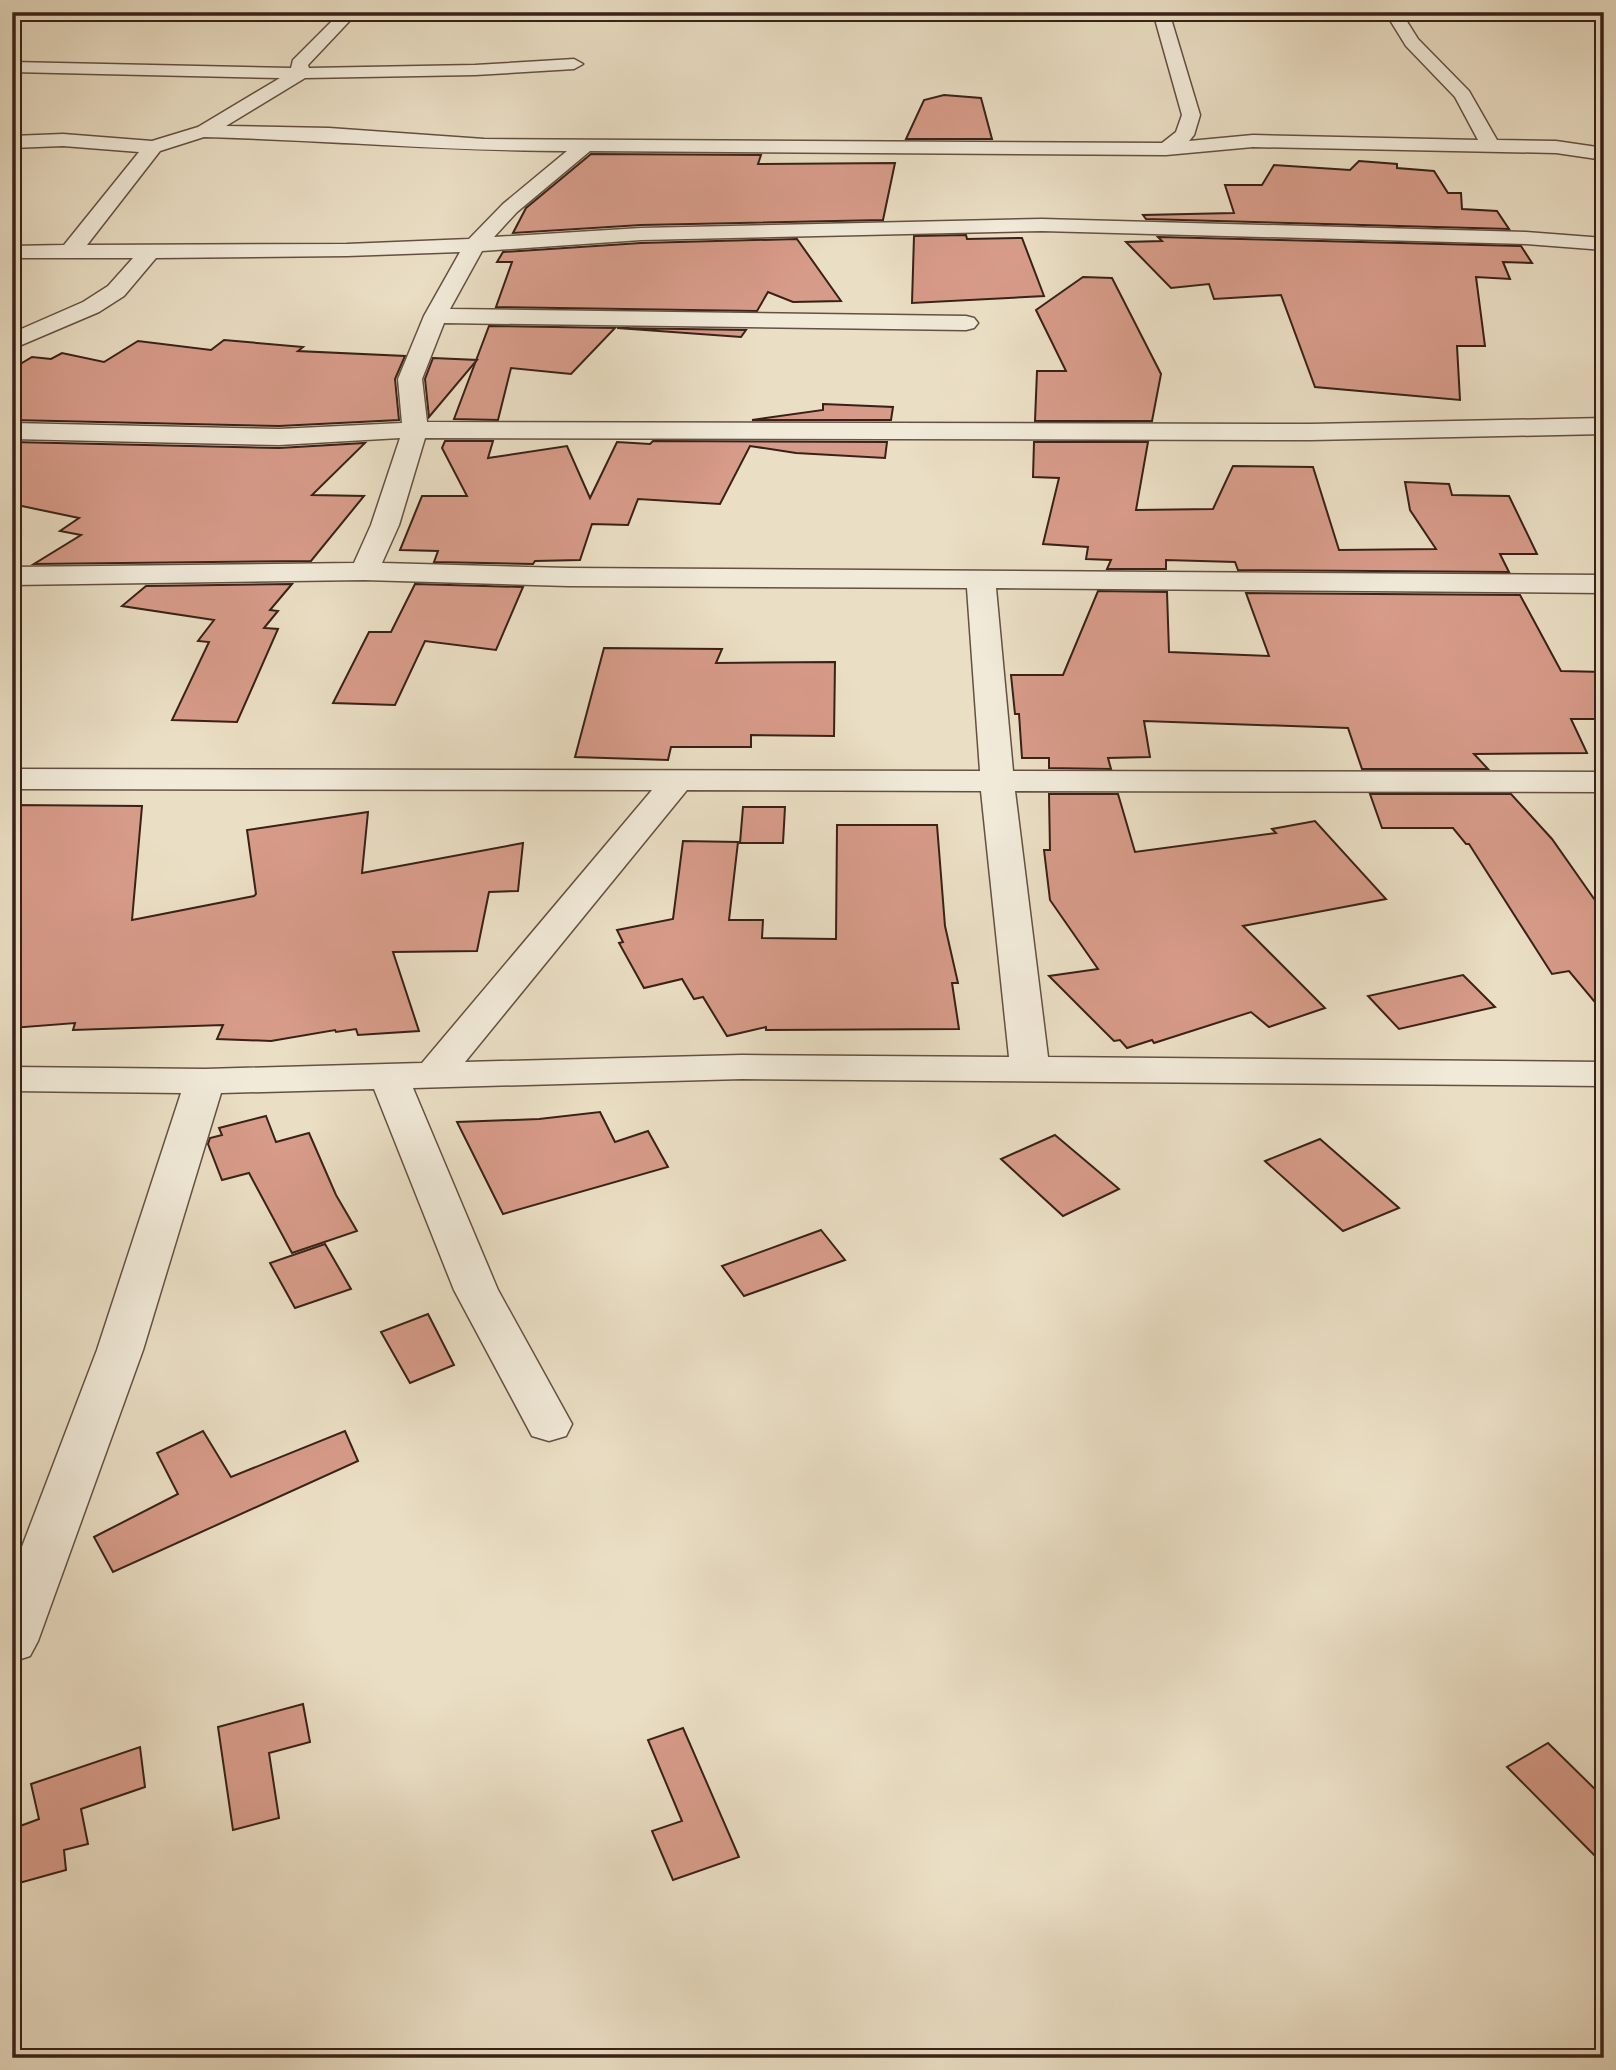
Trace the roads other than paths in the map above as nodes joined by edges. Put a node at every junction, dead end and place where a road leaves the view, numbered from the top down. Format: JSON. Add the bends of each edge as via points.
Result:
{"nodes":[{"id":1,"x":350,"y":12,"type":"edge"},
{"id":2,"x":1161,"y":12,"type":"edge"},
{"id":3,"x":1393,"y":12,"type":"edge"},
{"id":4,"x":574,"y":64,"type":"dead end"},
{"id":5,"x":12,"y":67,"type":"edge"},
{"id":6,"x":301,"y":73,"type":"junction"},
{"id":7,"x":203,"y":131,"type":"junction"},
{"id":8,"x":12,"y":142,"type":"edge"},
{"id":9,"x":83,"y":142,"type":"junction"},
{"id":10,"x":584,"y":146,"type":"junction"},
{"id":11,"x":153,"y":147,"type":"junction"},
{"id":12,"x":1491,"y":147,"type":"junction"},
{"id":13,"x":1166,"y":149,"type":"junction"},
{"id":14,"x":1604,"y":154,"type":"edge"},
{"id":15,"x":36,"y":160,"type":"dead end"},
{"id":16,"x":1604,"y":244,"type":"edge"},
{"id":17,"x":475,"y":245,"type":"junction"},
{"id":18,"x":71,"y":251,"type":"junction"},
{"id":19,"x":150,"y":251,"type":"junction"},
{"id":20,"x":12,"y":253,"type":"edge"},
{"id":21,"x":435,"y":316,"type":"junction"},
{"id":22,"x":965,"y":323,"type":"dead end"},
{"id":23,"x":12,"y":342,"type":"edge"},
{"id":24,"x":415,"y":430,"type":"junction"},
{"id":25,"x":1601,"y":430,"type":"edge"},
{"id":26,"x":12,"y":431,"type":"edge"},
{"id":27,"x":364,"y":571,"type":"junction"},
{"id":28,"x":12,"y":576,"type":"edge"},
{"id":29,"x":981,"y":579,"type":"junction"},
{"id":30,"x":1604,"y":584,"type":"edge"},
{"id":31,"x":12,"y":779,"type":"edge"},
{"id":32,"x":679,"y":779,"type":"junction"},
{"id":33,"x":997,"y":782,"type":"junction"},
{"id":34,"x":1604,"y":782,"type":"edge"},
{"id":35,"x":1030,"y":1068,"type":"junction"},
{"id":36,"x":435,"y":1073,"type":"junction"},
{"id":37,"x":1604,"y":1074,"type":"edge"},
{"id":38,"x":389,"y":1078,"type":"junction"},
{"id":39,"x":12,"y":1079,"type":"edge"},
{"id":40,"x":205,"y":1081,"type":"junction"},
{"id":41,"x":549,"y":1424,"type":"dead end"},
{"id":42,"x":12,"y":1641,"type":"edge"}],
"edges":[{"from":1,"to":6,"type":"street","via":[[299,64]]},
{"from":2,"to":13,"type":"street","via":[[1191,115],[1185,135]]},
{"from":3,"to":12,"type":"street","via":[[1412,43],[1463,95]]},
{"from":4,"to":6,"type":"street","via":[[475,71]]},
{"from":5,"to":6,"type":"street"},
{"from":6,"to":7,"type":"street"},
{"from":7,"to":10,"type":"street"},
{"from":7,"to":11,"type":"street"},
{"from":8,"to":9,"type":"street"},
{"from":9,"to":11,"type":"street"},
{"from":9,"to":15,"type":"street"},
{"from":10,"to":13,"type":"street"},
{"from":10,"to":17,"type":"street","via":[[510,208]]},
{"from":11,"to":18,"type":"street"},
{"from":12,"to":13,"type":"street","via":[[1253,141]]},
{"from":12,"to":14,"type":"street","via":[[1556,147]]},
{"from":16,"to":17,"type":"street","via":[[1042,225],[641,234]]},
{"from":17,"to":19,"type":"street"},
{"from":17,"to":21,"type":"street"},
{"from":18,"to":19,"type":"street"},
{"from":18,"to":20,"type":"street"},
{"from":19,"to":23,"type":"street","via":[[116,291]]},
{"from":21,"to":22,"type":"street"},
{"from":21,"to":24,"type":"street","via":[[410,379]]},
{"from":24,"to":25,"type":"street"},
{"from":24,"to":26,"type":"street","via":[[279,437]]},
{"from":24,"to":27,"type":"street","via":[[385,525]]},
{"from":27,"to":28,"type":"street"},
{"from":27,"to":29,"type":"street"},
{"from":29,"to":30,"type":"street"},
{"from":29,"to":33,"type":"street"},
{"from":31,"to":32,"type":"street"},
{"from":32,"to":33,"type":"street"},
{"from":32,"to":36,"type":"street"},
{"from":33,"to":34,"type":"street"},
{"from":33,"to":35,"type":"street"},
{"from":35,"to":36,"type":"street"},
{"from":35,"to":37,"type":"street"},
{"from":36,"to":38,"type":"street"},
{"from":38,"to":40,"type":"street"},
{"from":38,"to":41,"type":"street","via":[[477,1290]]},
{"from":39,"to":40,"type":"street"},
{"from":40,"to":42,"type":"street","via":[[120,1350]]}]}
